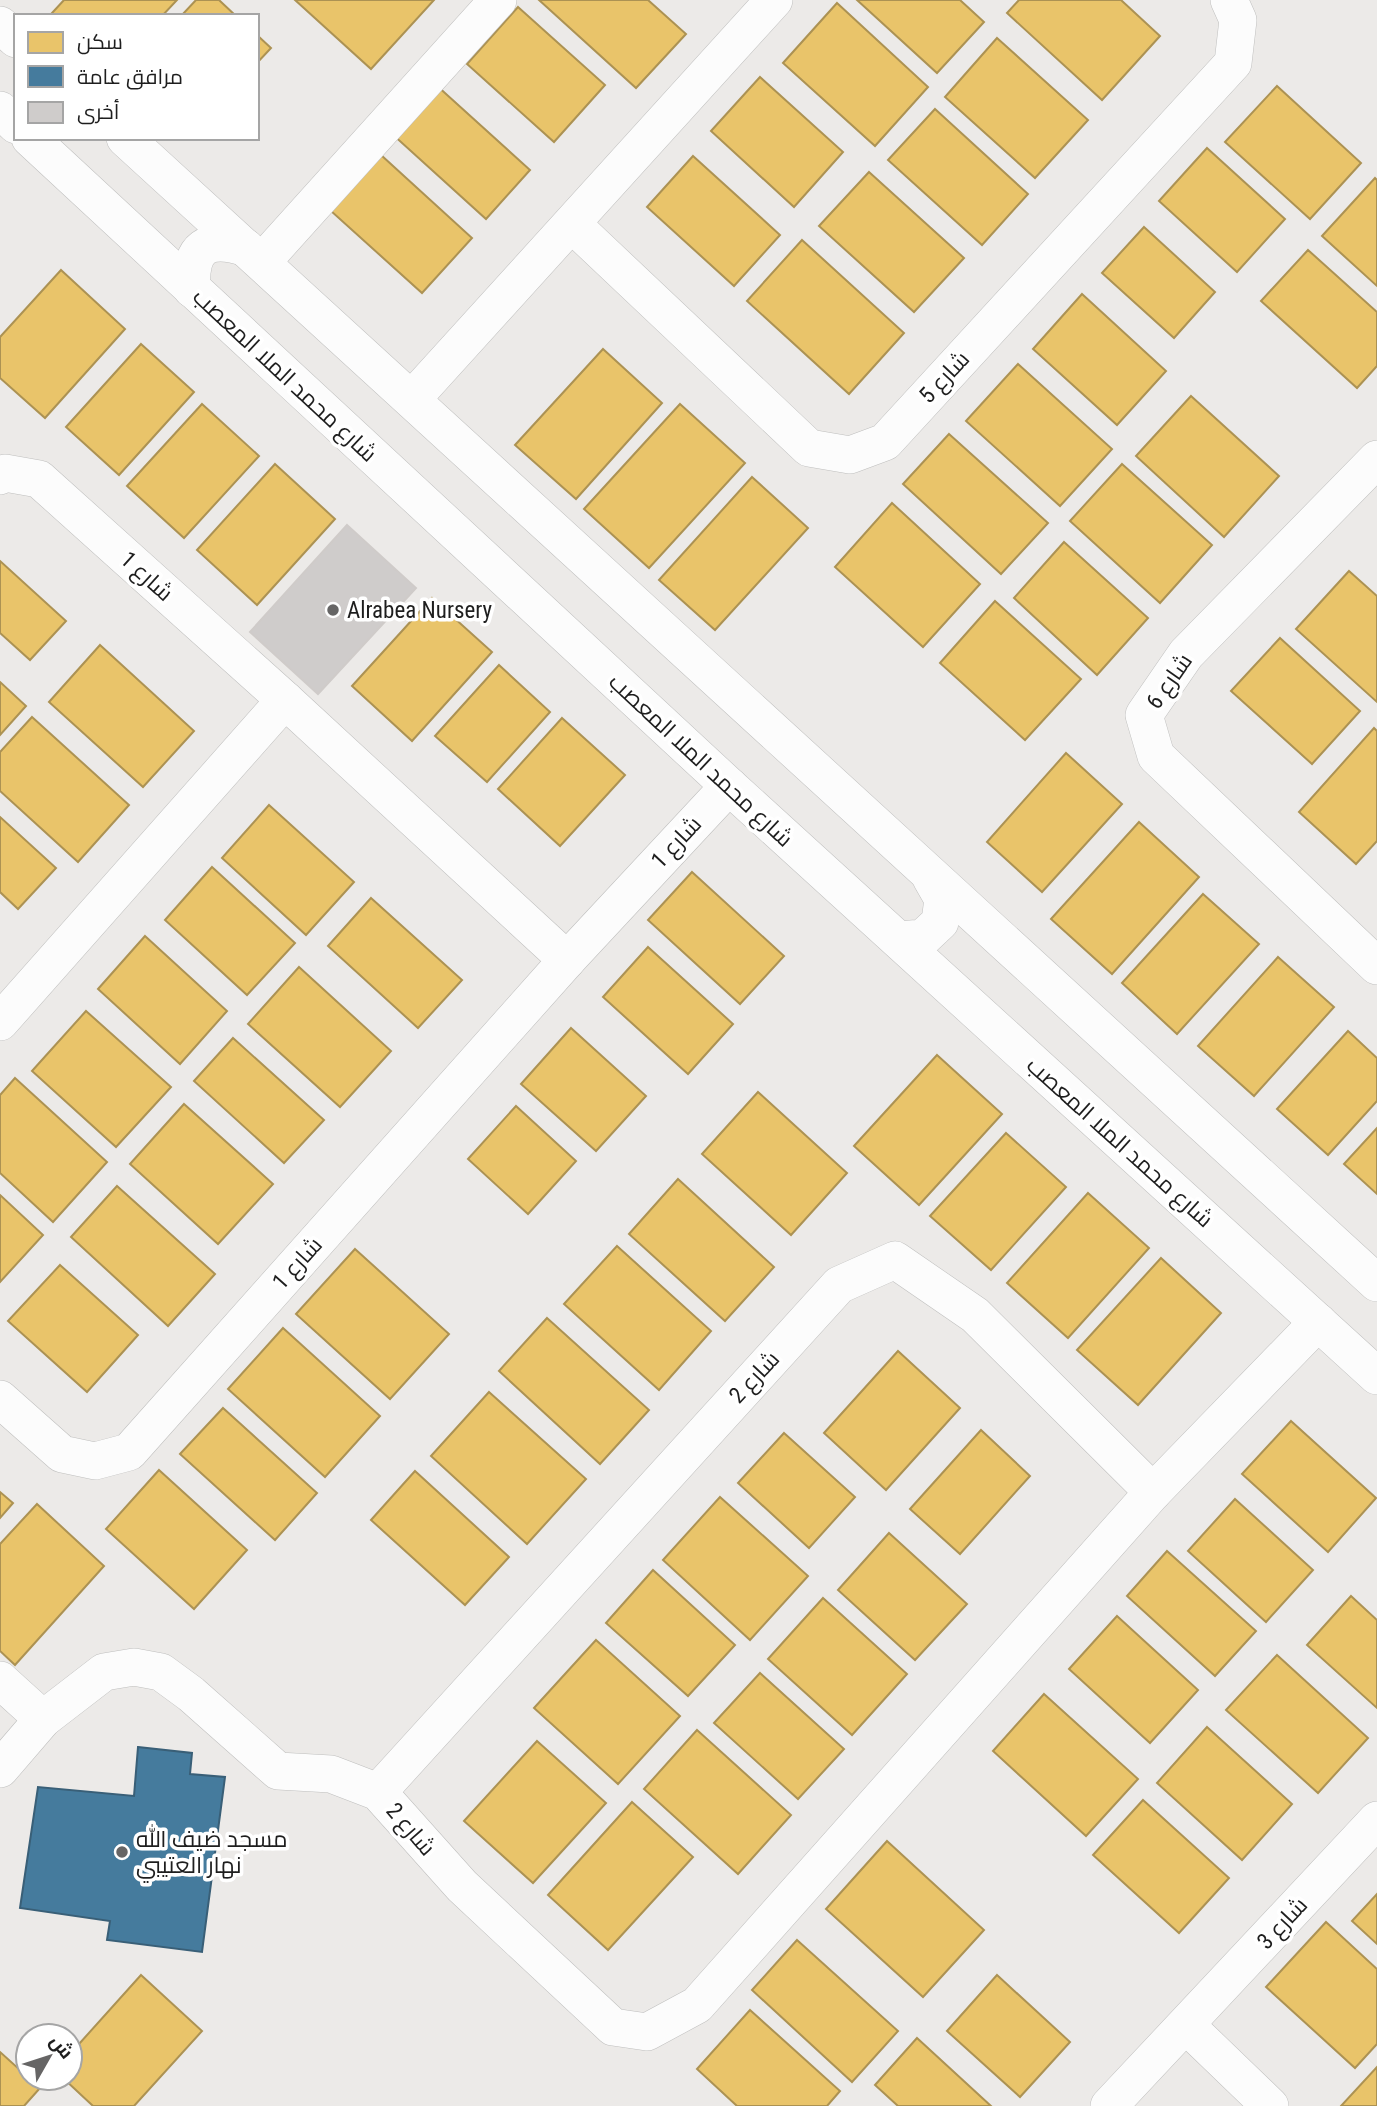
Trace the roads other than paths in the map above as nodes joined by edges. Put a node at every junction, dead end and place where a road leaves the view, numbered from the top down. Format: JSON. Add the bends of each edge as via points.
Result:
{"nodes":[{"id":1,"x":498,"y":0,"type":"edge"},
{"id":2,"x":774,"y":0,"type":"edge"},
{"id":3,"x":1228,"y":0,"type":"edge"},
{"id":4,"x":0,"y":25,"type":"edge"},
{"id":5,"x":14,"y":37,"type":"edge"},
{"id":6,"x":0,"y":110,"type":"edge"},
{"id":7,"x":14,"y":123,"type":"edge"},
{"id":8,"x":32,"y":140,"type":"edge"},
{"id":9,"x":127,"y":140,"type":"edge"},
{"id":10,"x":572,"y":224,"type":"junction"},
{"id":11,"x":254,"y":255,"type":"junction"},
{"id":12,"x":192,"y":289,"type":"junction"},
{"id":13,"x":412,"y":399,"type":"junction"},
{"id":14,"x":1377,"y":459,"type":"edge"},
{"id":15,"x":0,"y":476,"type":"edge"},
{"id":16,"x":285,"y":700,"type":"junction"},
{"id":17,"x":729,"y":786,"type":"junction"},
{"id":18,"x":931,"y":878,"type":"junction"},
{"id":19,"x":899,"y":940,"type":"junction"},
{"id":20,"x":566,"y":960,"type":"junction"},
{"id":21,"x":1377,"y":966,"type":"edge"},
{"id":22,"x":0,"y":1021,"type":"edge"},
{"id":23,"x":1377,"y":1283,"type":"edge"},
{"id":24,"x":1318,"y":1322,"type":"junction"},
{"id":25,"x":1377,"y":1376,"type":"edge"},
{"id":26,"x":0,"y":1399,"type":"edge"},
{"id":27,"x":1153,"y":1492,"type":"junction"},
{"id":28,"x":0,"y":1680,"type":"edge"},
{"id":29,"x":43,"y":1719,"type":"junction"},
{"id":30,"x":0,"y":1769,"type":"edge"},
{"id":31,"x":378,"y":1792,"type":"junction"},
{"id":32,"x":1377,"y":1820,"type":"edge"},
{"id":33,"x":1186,"y":2026,"type":"junction"},
{"id":34,"x":1109,"y":2106,"type":"edge"},
{"id":35,"x":1270,"y":2106,"type":"edge"}],
"edges":[{"from":1,"to":11,"type":"street"},
{"from":2,"to":10,"type":"street"},
{"from":3,"to":10,"type":"street","name":"شارع 5","via":[[1238,20],[1233,62],[885,442],[849,455],[809,448]]},
{"from":4,"to":5,"type":"street"},
{"from":6,"to":7,"type":"street"},
{"from":8,"to":12,"type":"street","name":"شارع محمد الملا المعصب"},
{"from":9,"to":11,"type":"street"},
{"from":10,"to":13,"type":"street"},
{"from":11,"to":12,"type":"street","via":[[225,241],[203,247],[191,267]]},
{"from":11,"to":13,"type":"street"},
{"from":12,"to":17,"type":"street","name":"شارع محمد الملا المعصب"},
{"from":13,"to":18,"type":"street"},
{"from":14,"to":21,"type":"street","name":"شارع 6","via":[[1186,654],[1144,715],[1156,756]]},
{"from":15,"to":16,"type":"street","name":"شارع 1","via":[[39,480]]},
{"from":16,"to":20,"type":"street","name":"شارع 1"},
{"from":16,"to":22,"type":"street"},
{"from":17,"to":19,"type":"street","name":"شارع محمد الملا المعصب"},
{"from":17,"to":20,"type":"street","name":"شارع 1"},
{"from":18,"to":19,"type":"street","via":[[943,899],[940,922],[923,939]]},
{"from":18,"to":23,"type":"street"},
{"from":19,"to":24,"type":"street","name":"شارع محمد الملا المعصب"},
{"from":20,"to":26,"type":"street","name":"شارع 1","via":[[129,1452],[95,1461],[62,1454]]},
{"from":24,"to":25,"type":"street","name":"شارع محمد الملا المعصب"},
{"from":24,"to":27,"type":"street","name":"شارع 2"},
{"from":27,"to":31,"type":"street","name":"شارع 2","via":[[975,1315],[895,1260],[839,1285]]},
{"from":27,"to":31,"type":"street","name":"شارع 2","via":[[696,2006],[647,2032],[613,2027],[462,1886]]},
{"from":28,"to":29,"type":"street"},
{"from":29,"to":30,"type":"street"},
{"from":29,"to":31,"type":"street","via":[[104,1672],[134,1667],[161,1672],[278,1771],[331,1774]]},
{"from":32,"to":33,"type":"street","name":"شارع 3"},
{"from":33,"to":34,"type":"street","name":"شارع 3"},
{"from":33,"to":35,"type":"street"}]}
